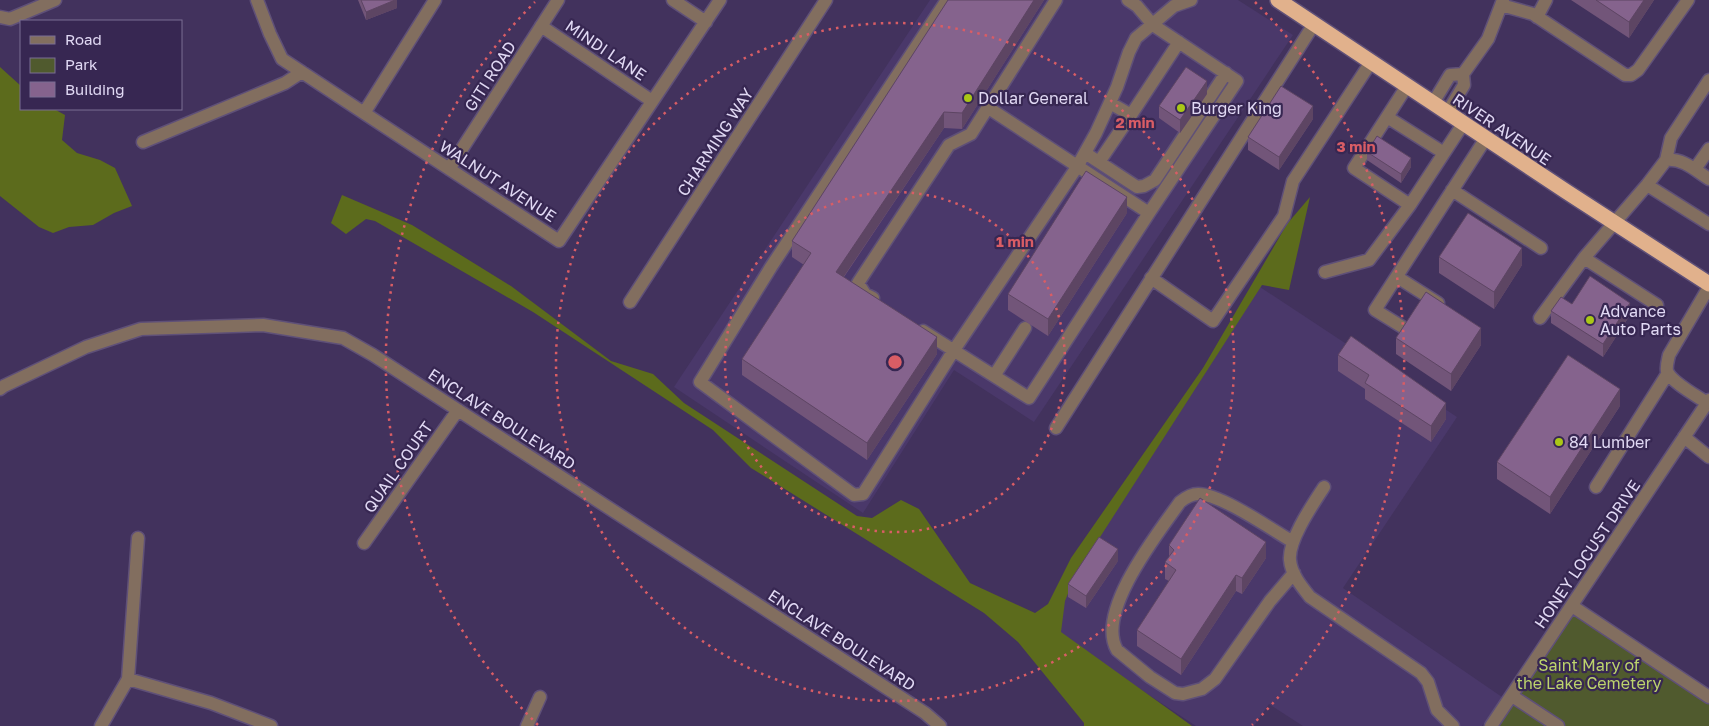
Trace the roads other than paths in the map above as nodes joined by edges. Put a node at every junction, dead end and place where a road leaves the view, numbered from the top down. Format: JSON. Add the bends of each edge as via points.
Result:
{"nodes":[{"id":1,"x":55,"y":0,"type":"edge"},
{"id":2,"x":258,"y":0,"type":"edge"},
{"id":3,"x":435,"y":0,"type":"edge"},
{"id":4,"x":558,"y":0,"type":"edge"},
{"id":5,"x":673,"y":0,"type":"edge"},
{"id":6,"x":720,"y":0,"type":"edge"},
{"id":7,"x":826,"y":0,"type":"edge"},
{"id":8,"x":947,"y":0,"type":"edge"},
{"id":9,"x":1056,"y":0,"type":"edge"},
{"id":10,"x":1128,"y":0,"type":"edge"},
{"id":11,"x":1191,"y":0,"type":"edge"},
{"id":12,"x":1278,"y":0,"type":"edge"},
{"id":13,"x":1546,"y":0,"type":"edge"},
{"id":14,"x":1688,"y":0,"type":"edge"},
{"id":15,"x":1174,"y":3,"type":"edge"},
{"id":16,"x":1502,"y":3,"type":"edge"},
{"id":17,"x":0,"y":17,"type":"edge"},
{"id":18,"x":1537,"y":17,"type":"junction"},
{"id":19,"x":706,"y":22,"type":"junction"},
{"id":20,"x":1314,"y":24,"type":"junction"},
{"id":21,"x":1153,"y":25,"type":"junction"},
{"id":22,"x":541,"y":26,"type":"junction"},
{"id":23,"x":1179,"y":42,"type":"junction"},
{"id":24,"x":1371,"y":62,"type":"junction"},
{"id":25,"x":302,"y":72,"type":"junction"},
{"id":26,"x":1226,"y":73,"type":"junction"},
{"id":27,"x":1463,"y":74,"type":"junction"},
{"id":28,"x":1709,"y":80,"type":"edge"},
{"id":29,"x":1407,"y":86,"type":"junction"},
{"id":30,"x":652,"y":101,"type":"junction"},
{"id":31,"x":1110,"y":103,"type":"junction"},
{"id":32,"x":1433,"y":103,"type":"junction"},
{"id":33,"x":987,"y":108,"type":"junction"},
{"id":34,"x":364,"y":113,"type":"junction"},
{"id":35,"x":1447,"y":113,"type":"junction"},
{"id":36,"x":1131,"y":115,"type":"junction"},
{"id":37,"x":1388,"y":117,"type":"junction"},
{"id":38,"x":1464,"y":124,"type":"junction"},
{"id":39,"x":1486,"y":138,"type":"junction"},
{"id":40,"x":143,"y":142,"type":"dead end"},
{"id":41,"x":1709,"y":149,"type":"edge"},
{"id":42,"x":1085,"y":152,"type":"junction"},
{"id":43,"x":1444,"y":153,"type":"junction"},
{"id":44,"x":1666,"y":160,"type":"junction"},
{"id":45,"x":1099,"y":162,"type":"junction"},
{"id":46,"x":1077,"y":167,"type":"junction"},
{"id":47,"x":449,"y":169,"type":"junction"},
{"id":48,"x":1695,"y":170,"type":"junction"},
{"id":49,"x":1709,"y":179,"type":"edge"},
{"id":50,"x":1647,"y":185,"type":"junction"},
{"id":51,"x":1452,"y":190,"type":"junction"},
{"id":52,"x":1410,"y":206,"type":"junction"},
{"id":53,"x":1149,"y":213,"type":"junction"},
{"id":54,"x":1614,"y":223,"type":"junction"},
{"id":55,"x":1709,"y":224,"type":"edge"},
{"id":56,"x":1541,"y":248,"type":"dead end"},
{"id":57,"x":1584,"y":258,"type":"junction"},
{"id":58,"x":1325,"y":272,"type":"dead end"},
{"id":59,"x":1397,"y":277,"type":"junction"},
{"id":60,"x":1151,"y":278,"type":"junction"},
{"id":61,"x":1709,"y":286,"type":"edge"},
{"id":62,"x":630,"y":302,"type":"dead end"},
{"id":63,"x":883,"y":305,"type":"edge"},
{"id":64,"x":1657,"y":305,"type":"dead end"},
{"id":65,"x":1445,"y":308,"type":"edge"},
{"id":66,"x":1540,"y":318,"type":"dead end"},
{"id":67,"x":911,"y":323,"type":"edge"},
{"id":68,"x":1025,"y":328,"type":"dead end"},
{"id":69,"x":1404,"y":328,"type":"edge"},
{"id":70,"x":954,"y":350,"type":"junction"},
{"id":71,"x":1668,"y":373,"type":"junction"},
{"id":72,"x":994,"y":376,"type":"junction"},
{"id":73,"x":1,"y":385,"type":"edge"},
{"id":74,"x":1708,"y":402,"type":"edge"},
{"id":75,"x":458,"y":410,"type":"junction"},
{"id":76,"x":1056,"y":428,"type":"dead end"},
{"id":77,"x":1684,"y":437,"type":"junction"},
{"id":78,"x":1709,"y":457,"type":"edge"},
{"id":79,"x":1324,"y":487,"type":"dead end"},
{"id":80,"x":1596,"y":487,"type":"dead end"},
{"id":81,"x":138,"y":538,"type":"dead end"},
{"id":82,"x":364,"y":542,"type":"dead end"},
{"id":83,"x":1293,"y":542,"type":"junction"},
{"id":84,"x":1294,"y":572,"type":"junction"},
{"id":85,"x":1572,"y":606,"type":"junction"},
{"id":86,"x":128,"y":680,"type":"junction"},
{"id":87,"x":1512,"y":696,"type":"junction"},
{"id":88,"x":540,"y":697,"type":"dead end"},
{"id":89,"x":1709,"y":697,"type":"edge"},
{"id":90,"x":101,"y":726,"type":"edge"},
{"id":91,"x":271,"y":726,"type":"edge"},
{"id":92,"x":527,"y":726,"type":"edge"},
{"id":93,"x":940,"y":726,"type":"edge"},
{"id":94,"x":1453,"y":726,"type":"edge"},
{"id":95,"x":1491,"y":726,"type":"edge"},
{"id":96,"x":1558,"y":726,"type":"edge"}],
"edges":[{"from":1,"to":17,"type":"street","via":[[10,19]]},
{"from":2,"to":25,"type":"street","name":"WALNUT AVENUE","via":[[282,59]]},
{"from":3,"to":34,"type":"street"},
{"from":4,"to":22,"type":"street","name":"GITI ROAD"},
{"from":5,"to":19,"type":"street"},
{"from":6,"to":19,"type":"street","name":"WALNUT AVENUE"},
{"from":7,"to":62,"type":"street","name":"CHARMING WAY"},
{"from":8,"to":70,"type":"street","via":[[700,382],[854,495],[863,494]]},
{"from":9,"to":33,"type":"street"},
{"from":10,"to":21,"type":"street"},
{"from":11,"to":15,"type":"street"},
{"from":12,"to":20,"type":"highway","name":"RIVER AVENUE"},
{"from":13,"to":18,"type":"street"},
{"from":14,"to":18,"type":"street","via":[[1638,70],[1625,76]]},
{"from":15,"to":21,"type":"street"},
{"from":16,"to":18,"type":"street"},
{"from":16,"to":27,"type":"street","via":[[1488,39]]},
{"from":19,"to":30,"type":"street","name":"WALNUT AVENUE"},
{"from":20,"to":24,"type":"highway","name":"RIVER AVENUE"},
{"from":20,"to":60,"type":"street"},
{"from":21,"to":23,"type":"street"},
{"from":21,"to":31,"type":"street","via":[[1136,38]]},
{"from":22,"to":30,"type":"street","name":"MINDI LANE"},
{"from":22,"to":47,"type":"street","name":"GITI ROAD"},
{"from":23,"to":26,"type":"street"},
{"from":23,"to":36,"type":"street"},
{"from":24,"to":29,"type":"highway","name":"RIVER AVENUE"},
{"from":24,"to":60,"type":"street","via":[[1293,181],[1284,216],[1213,321]]},
{"from":25,"to":34,"type":"street","name":"WALNUT AVENUE"},
{"from":25,"to":40,"type":"street","via":[[286,83]]},
{"from":26,"to":45,"type":"street","via":[[1155,180],[1137,187]]},
{"from":26,"to":53,"type":"street","via":[[1237,81]]},
{"from":27,"to":32,"type":"street","via":[[1450,75]]},
{"from":27,"to":35,"type":"street","via":[[1464,85]]},
{"from":28,"to":44,"type":"street","via":[[1671,138]]},
{"from":29,"to":32,"type":"highway","name":"RIVER AVENUE"},
{"from":29,"to":37,"type":"street"},
{"from":30,"to":47,"type":"street","name":"WALNUT AVENUE","via":[[559,241]]},
{"from":31,"to":36,"type":"street"},
{"from":31,"to":42,"type":"street"},
{"from":32,"to":35,"type":"highway","name":"RIVER AVENUE"},
{"from":33,"to":46,"type":"street"},
{"from":33,"to":63,"type":"street","via":[[971,134],[949,145],[858,283],[865,294]]},
{"from":34,"to":47,"type":"street","name":"WALNUT AVENUE"},
{"from":35,"to":38,"type":"highway","name":"RIVER AVENUE"},
{"from":36,"to":45,"type":"street"},
{"from":37,"to":43,"type":"street"},
{"from":37,"to":52,"type":"street","via":[[1354,168]]},
{"from":38,"to":39,"type":"highway","name":"RIVER AVENUE"},
{"from":38,"to":43,"type":"street"},
{"from":39,"to":51,"type":"street"},
{"from":39,"to":54,"type":"highway","name":"RIVER AVENUE"},
{"from":41,"to":48,"type":"street"},
{"from":42,"to":45,"type":"street"},
{"from":42,"to":46,"type":"street"},
{"from":43,"to":52,"type":"street"},
{"from":44,"to":48,"type":"street","via":[[1680,161]]},
{"from":44,"to":50,"type":"street"},
{"from":46,"to":53,"type":"street"},
{"from":46,"to":70,"type":"street"},
{"from":48,"to":49,"type":"street"},
{"from":50,"to":54,"type":"street"},
{"from":50,"to":55,"type":"street"},
{"from":51,"to":56,"type":"street"},
{"from":51,"to":59,"type":"street"},
{"from":52,"to":58,"type":"street","via":[[1369,260]]},
{"from":53,"to":72,"type":"street","via":[[1029,398]]},
{"from":54,"to":57,"type":"street"},
{"from":54,"to":61,"type":"highway","name":"RIVER AVENUE"},
{"from":57,"to":64,"type":"street"},
{"from":57,"to":66,"type":"street"},
{"from":59,"to":65,"type":"street"},
{"from":59,"to":69,"type":"street","via":[[1376,310]]},
{"from":60,"to":76,"type":"street"},
{"from":61,"to":71,"type":"street","via":[[1668,355]]},
{"from":67,"to":70,"type":"street"},
{"from":68,"to":72,"type":"street"},
{"from":70,"to":72,"type":"street"},
{"from":71,"to":74,"type":"street"},
{"from":71,"to":80,"type":"street"},
{"from":73,"to":75,"type":"street","name":"ENCLAVE BOULEVARD","via":[[86,346],[141,329],[263,326],[343,338]]},
{"from":74,"to":77,"type":"street","name":"HONEY LOCUST DRIVE"},
{"from":75,"to":82,"type":"street","name":"QUAIL COURT"},
{"from":75,"to":93,"type":"street","name":"ENCLAVE BOULEVARD"},
{"from":77,"to":78,"type":"street"},
{"from":77,"to":85,"type":"street","name":"HONEY LOCUST DRIVE"},
{"from":79,"to":83,"type":"street"},
{"from":81,"to":86,"type":"street"},
{"from":83,"to":84,"type":"street","via":[[1290,560]]},
{"from":83,"to":84,"type":"street","via":[[1221,500],[1197,494],[1188,496],[1180,502],[1127,581],[1114,616],[1114,645],[1150,677],[1175,693],[1202,690],[1215,679]]},
{"from":84,"to":94,"type":"street","via":[[1310,597],[1421,673],[1428,682],[1437,710]]},
{"from":85,"to":87,"type":"street","name":"HONEY LOCUST DRIVE"},
{"from":85,"to":89,"type":"street"},
{"from":86,"to":90,"type":"street"},
{"from":86,"to":91,"type":"street","via":[[211,703]]},
{"from":87,"to":95,"type":"street","name":"HONEY LOCUST DRIVE"},
{"from":87,"to":96,"type":"street"},
{"from":88,"to":92,"type":"street"}]}
